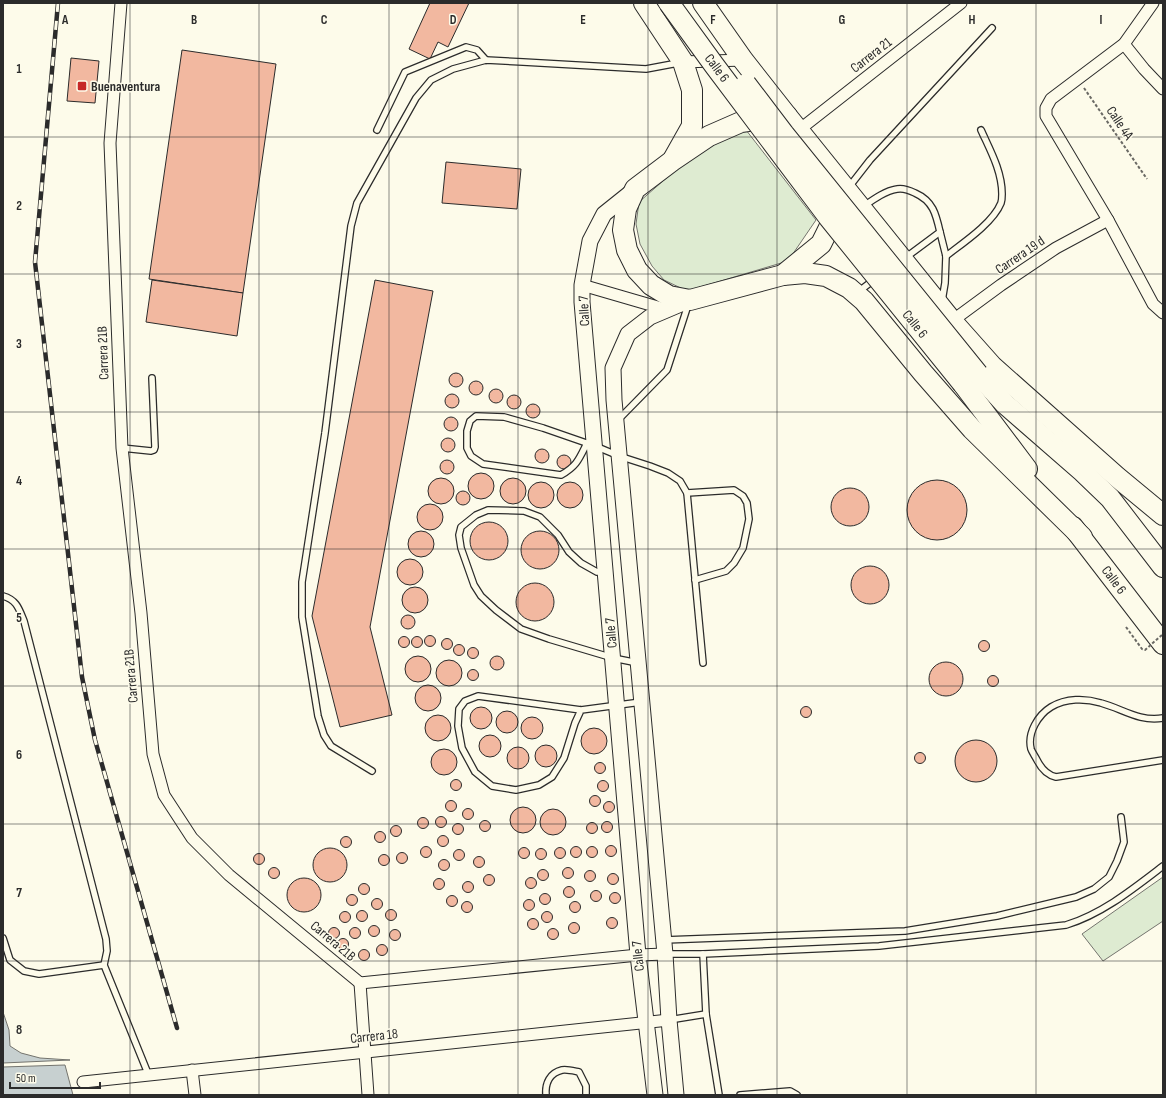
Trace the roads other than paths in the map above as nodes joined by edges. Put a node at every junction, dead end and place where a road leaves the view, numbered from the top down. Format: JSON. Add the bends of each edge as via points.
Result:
{"nodes":[{"id":1,"x":121,"y":3,"type":"edge"},
{"id":2,"x":644,"y":3,"type":"edge"},
{"id":3,"x":669,"y":3,"type":"edge"},
{"id":4,"x":686,"y":3,"type":"edge"},
{"id":5,"x":703,"y":3,"type":"edge"},
{"id":6,"x":1153,"y":3,"type":"edge"},
{"id":7,"x":957,"y":4,"type":"edge"},
{"id":8,"x":992,"y":28,"type":"dead end"},
{"id":9,"x":1124,"y":44,"type":"junction"},
{"id":10,"x":486,"y":60,"type":"junction"},
{"id":11,"x":743,"y":60,"type":"junction"},
{"id":12,"x":683,"y":62,"type":"junction"},
{"id":13,"x":1163,"y":89,"type":"edge"},
{"id":14,"x":793,"y":123,"type":"junction"},
{"id":15,"x":377,"y":130,"type":"dead end"},
{"id":16,"x":981,"y":130,"type":"dead end"},
{"id":17,"x":672,"y":161,"type":"junction"},
{"id":18,"x":634,"y":189,"type":"junction"},
{"id":19,"x":846,"y":191,"type":"junction"},
{"id":20,"x":860,"y":208,"type":"junction"},
{"id":21,"x":1108,"y":220,"type":"junction"},
{"id":22,"x":940,"y":232,"type":"junction"},
{"id":23,"x":946,"y":256,"type":"junction"},
{"id":24,"x":902,"y":259,"type":"junction"},
{"id":25,"x":783,"y":275,"type":"junction"},
{"id":26,"x":582,"y":284,"type":"junction"},
{"id":27,"x":856,"y":294,"type":"junction"},
{"id":28,"x":690,"y":300,"type":"junction"},
{"id":29,"x":668,"y":310,"type":"junction"},
{"id":30,"x":1163,"y":313,"type":"edge"},
{"id":31,"x":947,"y":314,"type":"junction"},
{"id":32,"x":152,"y":378,"type":"dead end"},
{"id":33,"x":971,"y":379,"type":"junction"},
{"id":34,"x":616,"y":422,"type":"junction"},
{"id":35,"x":591,"y":445,"type":"junction"},
{"id":36,"x":122,"y":448,"type":"junction"},
{"id":37,"x":619,"y":456,"type":"junction"},
{"id":38,"x":1117,"y":477,"type":"junction"},
{"id":39,"x":687,"y":493,"type":"junction"},
{"id":40,"x":1163,"y":515,"type":"edge"},
{"id":41,"x":1082,"y":537,"type":"junction"},
{"id":42,"x":1163,"y":558,"type":"edge"},
{"id":43,"x":1163,"y":567,"type":"edge"},
{"id":44,"x":605,"y":571,"type":"junction"},
{"id":45,"x":695,"y":580,"type":"junction"},
{"id":46,"x":5,"y":597,"type":"edge"},
{"id":47,"x":1163,"y":644,"type":"edge"},
{"id":48,"x":613,"y":658,"type":"junction"},
{"id":49,"x":638,"y":663,"type":"junction"},
{"id":50,"x":703,"y":663,"type":"dead end"},
{"id":51,"x":642,"y":702,"type":"junction"},
{"id":52,"x":617,"y":705,"type":"junction"},
{"id":53,"x":580,"y":710,"type":"junction"},
{"id":54,"x":1163,"y":718,"type":"edge"},
{"id":55,"x":1163,"y":760,"type":"edge"},
{"id":56,"x":372,"y":771,"type":"dead end"},
{"id":57,"x":1121,"y":817,"type":"dead end"},
{"id":58,"x":1163,"y":866,"type":"edge"},
{"id":59,"x":3,"y":938,"type":"edge"},
{"id":60,"x":664,"y":947,"type":"junction"},
{"id":61,"x":703,"y":954,"type":"junction"},
{"id":62,"x":638,"y":955,"type":"junction"},
{"id":63,"x":104,"y":965,"type":"junction"},
{"id":64,"x":360,"y":983,"type":"junction"},
{"id":65,"x":706,"y":1014,"type":"junction"},
{"id":66,"x":669,"y":1020,"type":"junction"},
{"id":67,"x":646,"y":1022,"type":"junction"},
{"id":68,"x":365,"y":1052,"type":"junction"},
{"id":69,"x":192,"y":1070,"type":"junction"},
{"id":70,"x":149,"y":1076,"type":"junction"},
{"id":71,"x":83,"y":1082,"type":"dead end"},
{"id":72,"x":195,"y":1095,"type":"edge"},
{"id":73,"x":368,"y":1095,"type":"edge"},
{"id":74,"x":546,"y":1095,"type":"edge"},
{"id":75,"x":586,"y":1095,"type":"edge"},
{"id":76,"x":655,"y":1095,"type":"edge"},
{"id":77,"x":676,"y":1095,"type":"edge"},
{"id":78,"x":719,"y":1095,"type":"edge"},
{"id":79,"x":740,"y":1095,"type":"edge"},
{"id":80,"x":797,"y":1095,"type":"edge"}],
"edges":[{"from":1,"to":36,"type":"street","name":"Carrera 21B","via":[[110,143]]},
{"from":2,"to":12,"type":"highway"},
{"from":3,"to":33,"type":"highway","name":"Calle 6","bridge":true,"via":[[829,218]]},
{"from":4,"to":33,"type":"highway","name":"Calle 6","bridge":true},
{"from":5,"to":11,"type":"highway"},
{"from":6,"to":9,"type":"street"},
{"from":7,"to":14,"type":"street","name":"Carrera 21"},
{"from":8,"to":19,"type":"lane","via":[[870,160]]},
{"from":9,"to":13,"type":"street"},
{"from":9,"to":21,"type":"street","via":[[1051,99],[1046,108],[1046,116]]},
{"from":10,"to":12,"type":"lane","via":[[646,70]]},
{"from":10,"to":15,"type":"lane","via":[[476,50],[466,47],[405,72]]},
{"from":10,"to":56,"type":"lane","via":[[453,69],[432,80],[416,98],[357,203],[351,226],[325,432],[302,582],[302,617],[318,716],[324,735],[331,746]]},
{"from":11,"to":12,"type":"street"},
{"from":11,"to":14,"type":"highway"},
{"from":12,"to":17,"type":"highway","via":[[692,90],[692,126]]},
{"from":14,"to":17,"type":"highway","via":[[741,122],[709,136]]},
{"from":14,"to":19,"type":"highway"},
{"from":16,"to":23,"type":"lane","via":[[1002,183],[1002,202],[994,215],[975,234]]},
{"from":17,"to":18,"type":"highway"},
{"from":18,"to":26,"type":"main road","name":"Calle 7","via":[[604,214],[590,241]]},
{"from":18,"to":28,"type":"highway","via":[[626,209],[624,230],[627,250],[637,270],[651,285],[670,296]]},
{"from":19,"to":20,"type":"highway"},
{"from":19,"to":25,"type":"highway","via":[[821,244]]},
{"from":20,"to":22,"type":"lane","via":[[885,193],[898,189],[909,190],[930,204],[937,217]]},
{"from":20,"to":24,"type":"highway"},
{"from":21,"to":30,"type":"street","via":[[1152,304]]},
{"from":21,"to":31,"type":"street","name":"Carrera 19 d","via":[[1056,248],[1001,285]]},
{"from":22,"to":23,"type":"lane"},
{"from":22,"to":24,"type":"lane"},
{"from":23,"to":31,"type":"lane"},
{"from":24,"to":27,"type":"lane"},
{"from":24,"to":31,"type":"highway"},
{"from":25,"to":27,"type":"highway","via":[[805,272],[826,276]]},
{"from":25,"to":28,"type":"highway"},
{"from":26,"to":29,"type":"street"},
{"from":26,"to":35,"type":"main road","name":"Calle 7"},
{"from":27,"to":41,"type":"highway","via":[[972,428]]},
{"from":28,"to":29,"type":"main road","name":"Calle 7"},
{"from":28,"to":34,"type":"lane","via":[[667,370]]},
{"from":29,"to":34,"type":"main road","name":"Calle 7","via":[[650,317],[628,334],[613,368]]},
{"from":31,"to":38,"type":"highway","via":[[992,366]]},
{"from":32,"to":36,"type":"lane","via":[[156,447],[151,451]]},
{"from":33,"to":41,"type":"highway","name":"Calle 6","via":[[1045,492]]},
{"from":33,"to":43,"type":"highway","name":"Calle 6","via":[[1005,404],[1110,498]]},
{"from":34,"to":37,"type":"main road","name":"Calle 7"},
{"from":35,"to":35,"type":"lane","via":[[571,470],[561,475],[483,464],[471,456],[467,448],[467,431],[470,421],[476,416],[504,417]]},
{"from":35,"to":37,"type":"lane"},
{"from":35,"to":44,"type":"main road","name":"Calle 7"},
{"from":36,"to":64,"type":"street","name":"Carrera 21B","via":[[152,754],[164,795],[192,838],[229,875]]},
{"from":37,"to":39,"type":"lane","via":[[668,473],[680,481]]},
{"from":37,"to":49,"type":"main road","name":"Calle 7"},
{"from":38,"to":40,"type":"highway"},
{"from":38,"to":42,"type":"highway"},
{"from":39,"to":45,"type":"lane"},
{"from":39,"to":45,"type":"lane","via":[[734,490],[743,496],[747,503],[749,519],[743,548],[734,563],[726,570]]},
{"from":41,"to":47,"type":"highway","name":"Calle 6"},
{"from":44,"to":48,"type":"main road","name":"Calle 7"},
{"from":44,"to":48,"type":"lane","via":[[597,572],[581,563],[540,517],[524,511],[488,510],[476,515],[461,527],[461,548],[474,585],[481,596],[496,610],[521,629]]},
{"from":45,"to":50,"type":"lane"},
{"from":46,"to":63,"type":"lane","via":[[18,606],[26,629],[106,939]]},
{"from":48,"to":49,"type":"lane"},
{"from":48,"to":52,"type":"main road","name":"Calle 7"},
{"from":49,"to":51,"type":"main road","name":"Calle 7"},
{"from":51,"to":52,"type":"lane"},
{"from":51,"to":60,"type":"main road","name":"Calle 7"},
{"from":52,"to":53,"type":"lane"},
{"from":52,"to":62,"type":"main road","name":"Calle 7"},
{"from":53,"to":53,"type":"lane","via":[[564,758],[552,776],[539,785],[516,790],[492,786],[475,772],[462,748],[458,726],[459,709],[465,701],[478,696]]},
{"from":54,"to":55,"type":"lane","via":[[1138,717],[1101,703],[1079,699],[1065,701],[1050,708],[1035,722],[1031,748],[1040,766],[1050,776],[1056,777]]},
{"from":57,"to":60,"type":"lane","via":[[1124,842],[1109,877],[1094,889],[1076,897],[997,916],[905,931]]},
{"from":58,"to":61,"type":"lane","via":[[1109,905],[1066,925],[879,946]]},
{"from":59,"to":63,"type":"lane","via":[[10,960],[24,971],[39,974]]},
{"from":60,"to":61,"type":"lane"},
{"from":60,"to":62,"type":"street"},
{"from":60,"to":66,"type":"main road","name":"Calle 7"},
{"from":61,"to":65,"type":"lane"},
{"from":62,"to":64,"type":"street"},
{"from":62,"to":67,"type":"main road","name":"Calle 7"},
{"from":63,"to":70,"type":"lane"},
{"from":64,"to":68,"type":"street"},
{"from":65,"to":66,"type":"lane"},
{"from":65,"to":78,"type":"lane"},
{"from":66,"to":67,"type":"street","name":"Carrera 18"},
{"from":66,"to":77,"type":"main road","name":"Calle 7"},
{"from":67,"to":68,"type":"street","name":"Carrera 18"},
{"from":67,"to":76,"type":"main road","name":"Calle 7"},
{"from":68,"to":69,"type":"street","name":"Carrera 18"},
{"from":68,"to":73,"type":"street"},
{"from":69,"to":70,"type":"street","name":"Carrera 18"},
{"from":69,"to":72,"type":"street"},
{"from":70,"to":71,"type":"street","name":"Carrera 18"},
{"from":74,"to":75,"type":"lane","via":[[551,1075],[564,1069],[579,1072],[586,1086]]},
{"from":79,"to":80,"type":"lane","via":[[790,1091]]}]}
